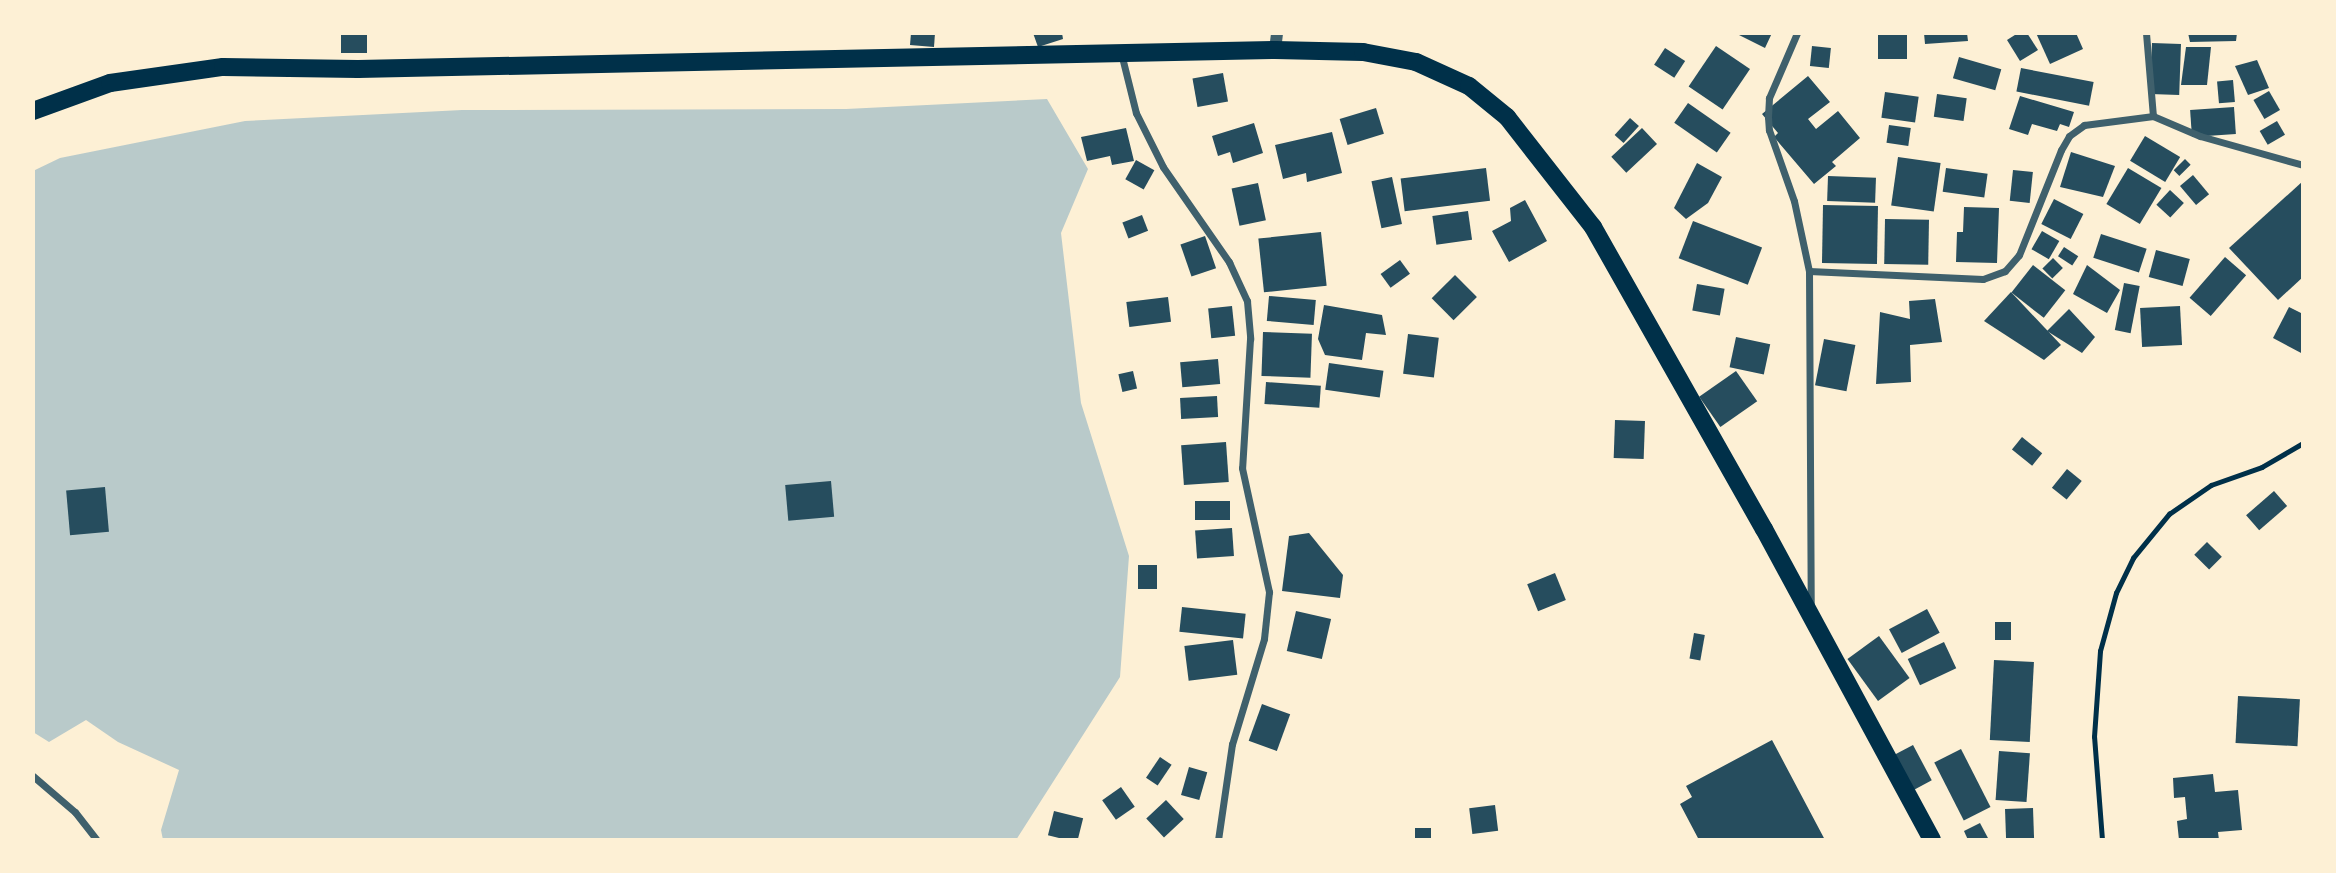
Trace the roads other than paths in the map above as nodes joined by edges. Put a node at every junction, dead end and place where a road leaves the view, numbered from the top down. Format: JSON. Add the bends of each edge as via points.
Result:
{"nodes":[{"id":1,"x":1797,"y":33,"type":"edge"},
{"id":2,"x":2146,"y":33,"type":"edge"},
{"id":3,"x":1276,"y":42,"type":"edge"},
{"id":4,"x":1121,"y":53,"type":"junction"},
{"id":5,"x":33,"y":111,"type":"edge"},
{"id":6,"x":2153,"y":116,"type":"junction"},
{"id":7,"x":2303,"y":165,"type":"edge"},
{"id":8,"x":1809,"y":271,"type":"junction"},
{"id":9,"x":1811,"y":620,"type":"junction"},
{"id":10,"x":33,"y":776,"type":"edge"},
{"id":11,"x":97,"y":840,"type":"edge"},
{"id":12,"x":1218,"y":840,"type":"edge"},
{"id":13,"x":1932,"y":840,"type":"edge"}],
"edges":[{"from":1,"to":8,"type":"street","via":[[1769,98],[1768,117],[1794,201]]},
{"from":2,"to":6,"type":"street"},
{"from":3,"to":4,"type":"main road"},
{"from":3,"to":9,"type":"main road","via":[[1416,62],[1469,86],[1507,117],[1592,227],[1765,529]]},
{"from":4,"to":5,"type":"main road","via":[[358,69],[223,67],[110,83]]},
{"from":4,"to":12,"type":"street","via":[[1136,113],[1163,167],[1229,262],[1247,301],[1250,339],[1242,468],[1269,593],[1264,639],[1232,744]]},
{"from":6,"to":7,"type":"street","via":[[2200,136]]},
{"from":6,"to":8,"type":"street","via":[[2084,125],[2069,136],[2019,255],[2005,271],[1983,279]]},
{"from":8,"to":9,"type":"street"},
{"from":9,"to":13,"type":"main road"},
{"from":10,"to":11,"type":"street","via":[[75,812]]}]}
